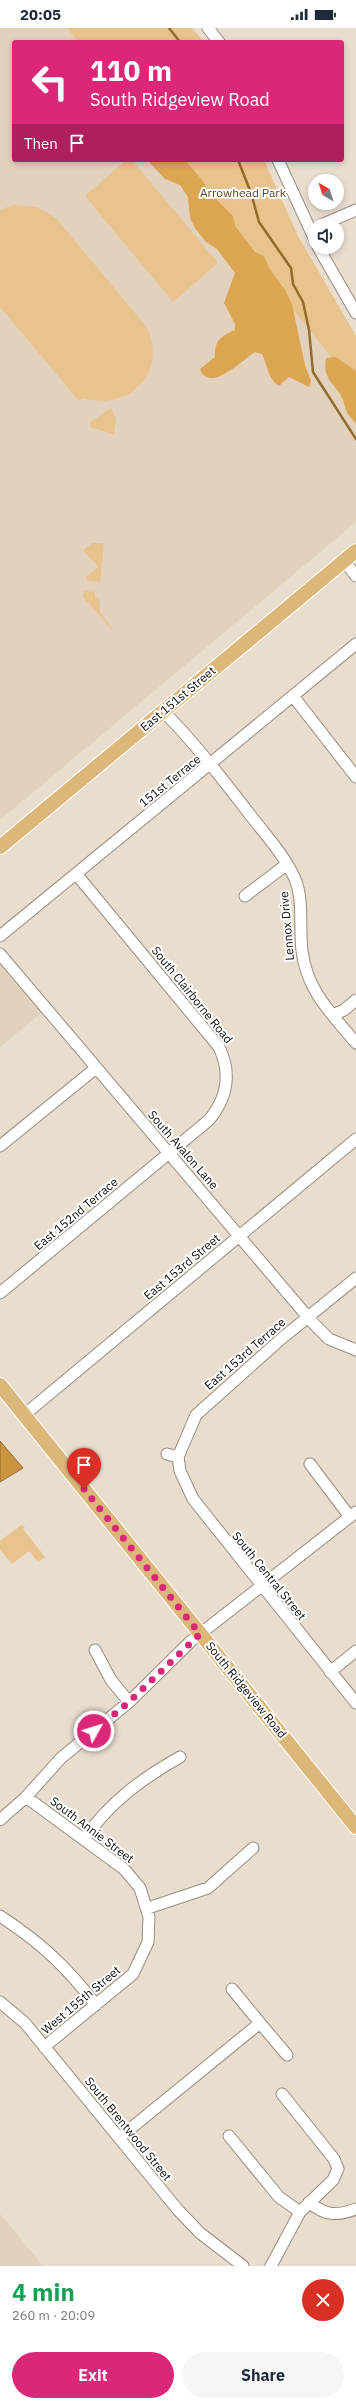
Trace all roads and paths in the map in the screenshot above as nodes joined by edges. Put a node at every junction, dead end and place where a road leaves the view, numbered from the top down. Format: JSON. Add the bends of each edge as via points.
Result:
{"nodes":[{"id":1,"x":208,"y":28,"type":"edge"},
{"id":2,"x":217,"y":40,"type":"edge"},
{"id":3,"x":279,"y":162,"type":"edge"},
{"id":4,"x":356,"y":210,"type":"edge"},
{"id":5,"x":337,"y":218,"type":"edge"},
{"id":6,"x":308,"y":221,"type":"edge"},
{"id":7,"x":322,"y":254,"type":"edge"},
{"id":8,"x":356,"y":312,"type":"edge"},
{"id":9,"x":356,"y":551,"type":"edge"},
{"id":10,"x":344,"y":560,"type":"junction"},
{"id":11,"x":356,"y":576,"type":"edge"},
{"id":12,"x":356,"y":644,"type":"edge"},
{"id":13,"x":293,"y":696,"type":"junction"},
{"id":14,"x":164,"y":712,"type":"junction"},
{"id":15,"x":210,"y":765,"type":"junction"},
{"id":16,"x":356,"y":777,"type":"edge"},
{"id":17,"x":0,"y":847,"type":"edge"},
{"id":18,"x":286,"y":865,"type":"junction"},
{"id":19,"x":76,"y":875,"type":"junction"},
{"id":20,"x":246,"y":896,"type":"dead end"},
{"id":21,"x":0,"y":936,"type":"edge"},
{"id":22,"x":0,"y":954,"type":"edge"},
{"id":23,"x":356,"y":1000,"type":"edge"},
{"id":24,"x":333,"y":1015,"type":"junction"},
{"id":25,"x":356,"y":1043,"type":"edge"},
{"id":26,"x":96,"y":1068,"type":"junction"},
{"id":27,"x":356,"y":1139,"type":"edge"},
{"id":28,"x":0,"y":1146,"type":"edge"},
{"id":29,"x":168,"y":1155,"type":"junction"},
{"id":30,"x":239,"y":1236,"type":"junction"},
{"id":31,"x":356,"y":1278,"type":"edge"},
{"id":32,"x":0,"y":1293,"type":"edge"},
{"id":33,"x":308,"y":1318,"type":"junction"},
{"id":34,"x":356,"y":1350,"type":"edge"},
{"id":35,"x":0,"y":1385,"type":"edge"},
{"id":36,"x":24,"y":1415,"type":"junction"},
{"id":37,"x":173,"y":1455,"type":"joint"},
{"id":38,"x":310,"y":1464,"type":"dead end"},
{"id":39,"x":353,"y":1515,"type":"edge"},
{"id":40,"x":261,"y":1587,"type":"junction"},
{"id":41,"x":200,"y":1634,"type":"junction"},
{"id":42,"x":95,"y":1650,"type":"dead end"},
{"id":43,"x":356,"y":1651,"type":"edge"},
{"id":44,"x":330,"y":1672,"type":"junction"},
{"id":45,"x":129,"y":1702,"type":"junction"},
{"id":46,"x":356,"y":1703,"type":"edge"},
{"id":47,"x":180,"y":1757,"type":"dead end"},
{"id":48,"x":26,"y":1798,"type":"junction"},
{"id":49,"x":0,"y":1820,"type":"edge"},
{"id":50,"x":356,"y":1827,"type":"edge"},
{"id":51,"x":84,"y":1839,"type":"junction"},
{"id":52,"x":253,"y":1848,"type":"dead end"},
{"id":53,"x":148,"y":1908,"type":"junction"},
{"id":54,"x":0,"y":1916,"type":"edge"},
{"id":55,"x":232,"y":1989,"type":"dead end"},
{"id":56,"x":0,"y":2002,"type":"edge"},
{"id":57,"x":96,"y":2005,"type":"junction"},
{"id":58,"x":260,"y":2023,"type":"junction"},
{"id":59,"x":44,"y":2047,"type":"junction"},
{"id":60,"x":287,"y":2055,"type":"dead end"},
{"id":61,"x":282,"y":2094,"type":"dead end"},
{"id":62,"x":230,"y":2136,"type":"dead end"},
{"id":63,"x":118,"y":2138,"type":"junction"},
{"id":64,"x":309,"y":2202,"type":"junction"},
{"id":65,"x":356,"y":2209,"type":"edge"},
{"id":66,"x":300,"y":2212,"type":"junction"},
{"id":67,"x":243,"y":2266,"type":"edge"},
{"id":68,"x":271,"y":2266,"type":"edge"}],
"edges":[{"from":1,"to":2,"type":"street"},
{"from":3,"to":6,"type":"street"},
{"from":4,"to":5,"type":"street"},
{"from":7,"to":8,"type":"street"},
{"from":9,"to":10,"type":"main road","name":"East 151st Street"},
{"from":10,"to":11,"type":"street"},
{"from":10,"to":14,"type":"main road","name":"East 151st Street"},
{"from":12,"to":13,"type":"street","name":"151st Terrace"},
{"from":13,"to":15,"type":"street","name":"151st Terrace"},
{"from":13,"to":16,"type":"street"},
{"from":14,"to":15,"type":"street","name":"Lennox Drive"},
{"from":14,"to":17,"type":"main road","name":"East 151st Street"},
{"from":15,"to":18,"type":"street","name":"Lennox Drive"},
{"from":15,"to":19,"type":"street","name":"151st Terrace"},
{"from":18,"to":20,"type":"street","name":"Lennox Drive"},
{"from":18,"to":24,"type":"street","name":"Lennox Drive","via":[[294,878],[299,895],[306,974],[314,992]]},
{"from":19,"to":21,"type":"street","name":"151st Terrace"},
{"from":19,"to":29,"type":"street","name":"South Clairborne Road","via":[[214,1041],[223,1056],[227,1078],[221,1104],[209,1120]]},
{"from":22,"to":26,"type":"street","name":"South Avalon Lane"},
{"from":23,"to":24,"type":"street"},
{"from":24,"to":25,"type":"street","name":"Lennox Drive"},
{"from":26,"to":28,"type":"street"},
{"from":26,"to":29,"type":"street","name":"South Avalon Lane"},
{"from":27,"to":30,"type":"street","name":"East 153rd Street"},
{"from":29,"to":30,"type":"street","name":"South Avalon Lane"},
{"from":29,"to":32,"type":"street","name":"East 152nd Terrace"},
{"from":30,"to":33,"type":"street","name":"South Avalon Lane"},
{"from":30,"to":36,"type":"street","name":"East 153rd Street"},
{"from":31,"to":33,"type":"street","name":"East 153rd Terrace"},
{"from":33,"to":34,"type":"street","name":"South Avalon Lane","via":[[329,1339]]},
{"from":33,"to":37,"type":"street","name":"East 153rd Terrace","via":[[196,1415]]},
{"from":35,"to":36,"type":"main road","name":"South Ridgeview Road"},
{"from":36,"to":41,"type":"main road","name":"South Ridgeview Road"},
{"from":37,"to":40,"type":"street","name":"South Central Street","via":[[192,1499]]},
{"from":38,"to":39,"type":"street"},
{"from":39,"to":40,"type":"street"},
{"from":40,"to":41,"type":"street"},
{"from":40,"to":44,"type":"street","name":"South Central Street"},
{"from":41,"to":45,"type":"street"},
{"from":41,"to":50,"type":"main road","name":"South Ridgeview Road"},
{"from":42,"to":45,"type":"street","via":[[111,1680]]},
{"from":43,"to":44,"type":"street"},
{"from":44,"to":46,"type":"street","name":"South Central Street"},
{"from":45,"to":48,"type":"street","via":[[61,1758]]},
{"from":47,"to":51,"type":"street","via":[[143,1779],[120,1797],[104,1812]]},
{"from":48,"to":49,"type":"street"},
{"from":48,"to":51,"type":"street","name":"South Annie Street"},
{"from":51,"to":53,"type":"street","name":"South Annie Street","via":[[133,1878]]},
{"from":52,"to":53,"type":"street","via":[[208,1888]]},
{"from":53,"to":57,"type":"street","name":"West 155th Street","via":[[148,1942],[139,1965],[122,1985]]},
{"from":54,"to":57,"type":"street","via":[[49,1951]]},
{"from":55,"to":58,"type":"street"},
{"from":56,"to":59,"type":"street","name":"South Brentwood Street","via":[[25,2023]]},
{"from":57,"to":59,"type":"street","name":"West 155th Street"},
{"from":58,"to":60,"type":"street"},
{"from":58,"to":63,"type":"street"},
{"from":59,"to":63,"type":"street","name":"South Brentwood Street"},
{"from":61,"to":64,"type":"street","via":[[337,2164],[337,2174],[333,2180]]},
{"from":62,"to":66,"type":"street","via":[[279,2197]]},
{"from":63,"to":67,"type":"street","name":"South Brentwood Street","via":[[200,2233]]},
{"from":64,"to":65,"type":"street","via":[[319,2211],[329,2214]]},
{"from":64,"to":66,"type":"street"},
{"from":66,"to":68,"type":"street"}]}
